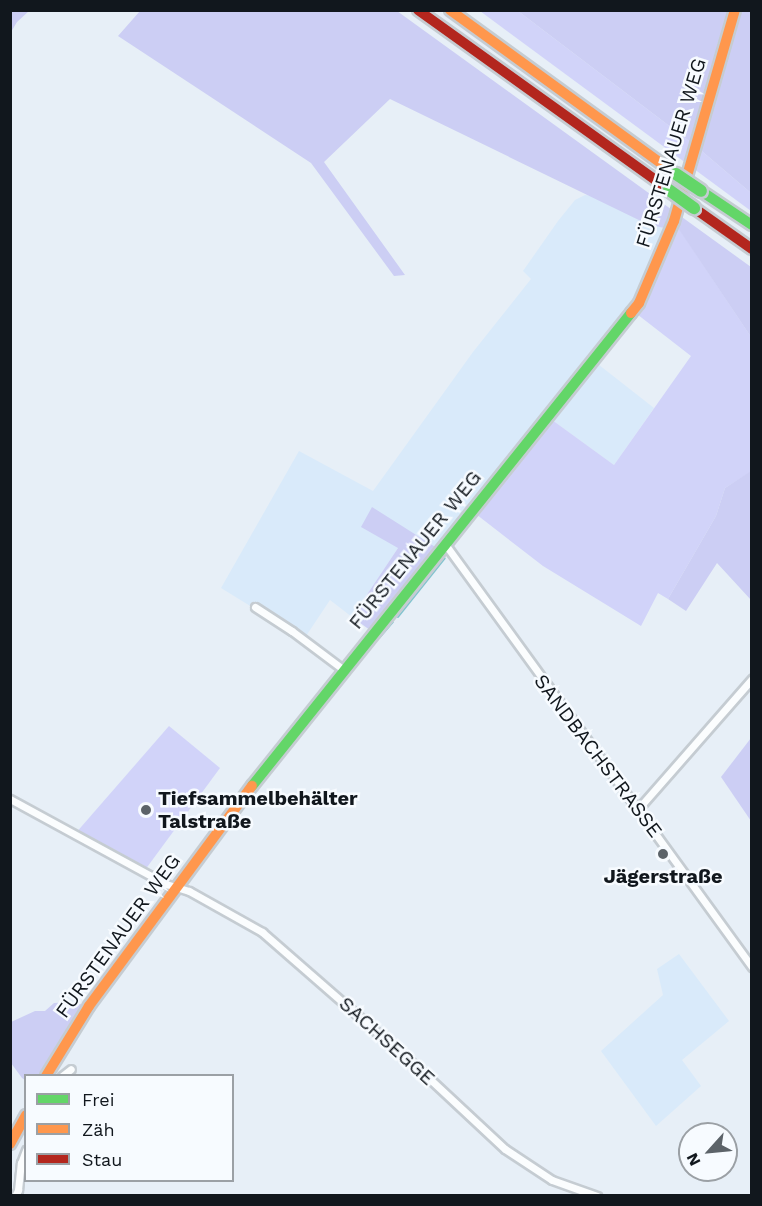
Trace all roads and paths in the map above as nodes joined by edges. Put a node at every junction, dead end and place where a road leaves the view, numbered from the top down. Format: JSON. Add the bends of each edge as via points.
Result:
{"nodes":[{"id":1,"x":418,"y":10,"type":"edge"},
{"id":2,"x":450,"y":10,"type":"edge"},
{"id":3,"x":735,"y":10,"type":"edge"},
{"id":4,"x":752,"y":225,"type":"edge"},
{"id":5,"x":752,"y":249,"type":"edge"},
{"id":6,"x":445,"y":544,"type":"junction"},
{"id":7,"x":255,"y":608,"type":"dead end"},
{"id":8,"x":344,"y":670,"type":"junction"},
{"id":9,"x":752,"y":679,"type":"edge"},
{"id":10,"x":10,"y":799,"type":"edge"},
{"id":11,"x":638,"y":809,"type":"junction"},
{"id":12,"x":176,"y":887,"type":"junction"},
{"id":13,"x":752,"y":967,"type":"edge"},
{"id":14,"x":71,"y":1069,"type":"dead end"},
{"id":15,"x":47,"y":1074,"type":"edge"},
{"id":16,"x":65,"y":1074,"type":"edge"},
{"id":17,"x":24,"y":1118,"type":"edge"},
{"id":18,"x":12,"y":1139,"type":"edge"},
{"id":19,"x":24,"y":1155,"type":"edge"},
{"id":20,"x":15,"y":1196,"type":"edge"},
{"id":21,"x":597,"y":1196,"type":"edge"}],
"edges":[{"from":1,"to":5,"type":"main road","bridge":true},
{"from":2,"to":4,"type":"main road","bridge":true},
{"from":3,"to":6,"type":"main road","name":"FÜRSTENAUER WEG","via":[[667,242],[633,311]]},
{"from":6,"to":8,"type":"main road","name":"FÜRSTENAUER WEG"},
{"from":6,"to":11,"type":"street","name":"SANDBACHSTRASSE"},
{"from":7,"to":8,"type":"street"},
{"from":8,"to":12,"type":"main road","name":"FÜRSTENAUER WEG"},
{"from":9,"to":11,"type":"street"},
{"from":10,"to":12,"type":"street","name":"SACHSEGGE"},
{"from":11,"to":13,"type":"street","name":"SANDBACHSTRASSE"},
{"from":12,"to":15,"type":"main road","name":"FÜRSTENAUER WEG","via":[[80,1018]]},
{"from":12,"to":21,"type":"street","name":"SACHSEGGE","via":[[262,932],[522,1162],[552,1180]]},
{"from":14,"to":16,"type":"street"},
{"from":17,"to":18,"type":"main road"},
{"from":19,"to":20,"type":"street"}]}
